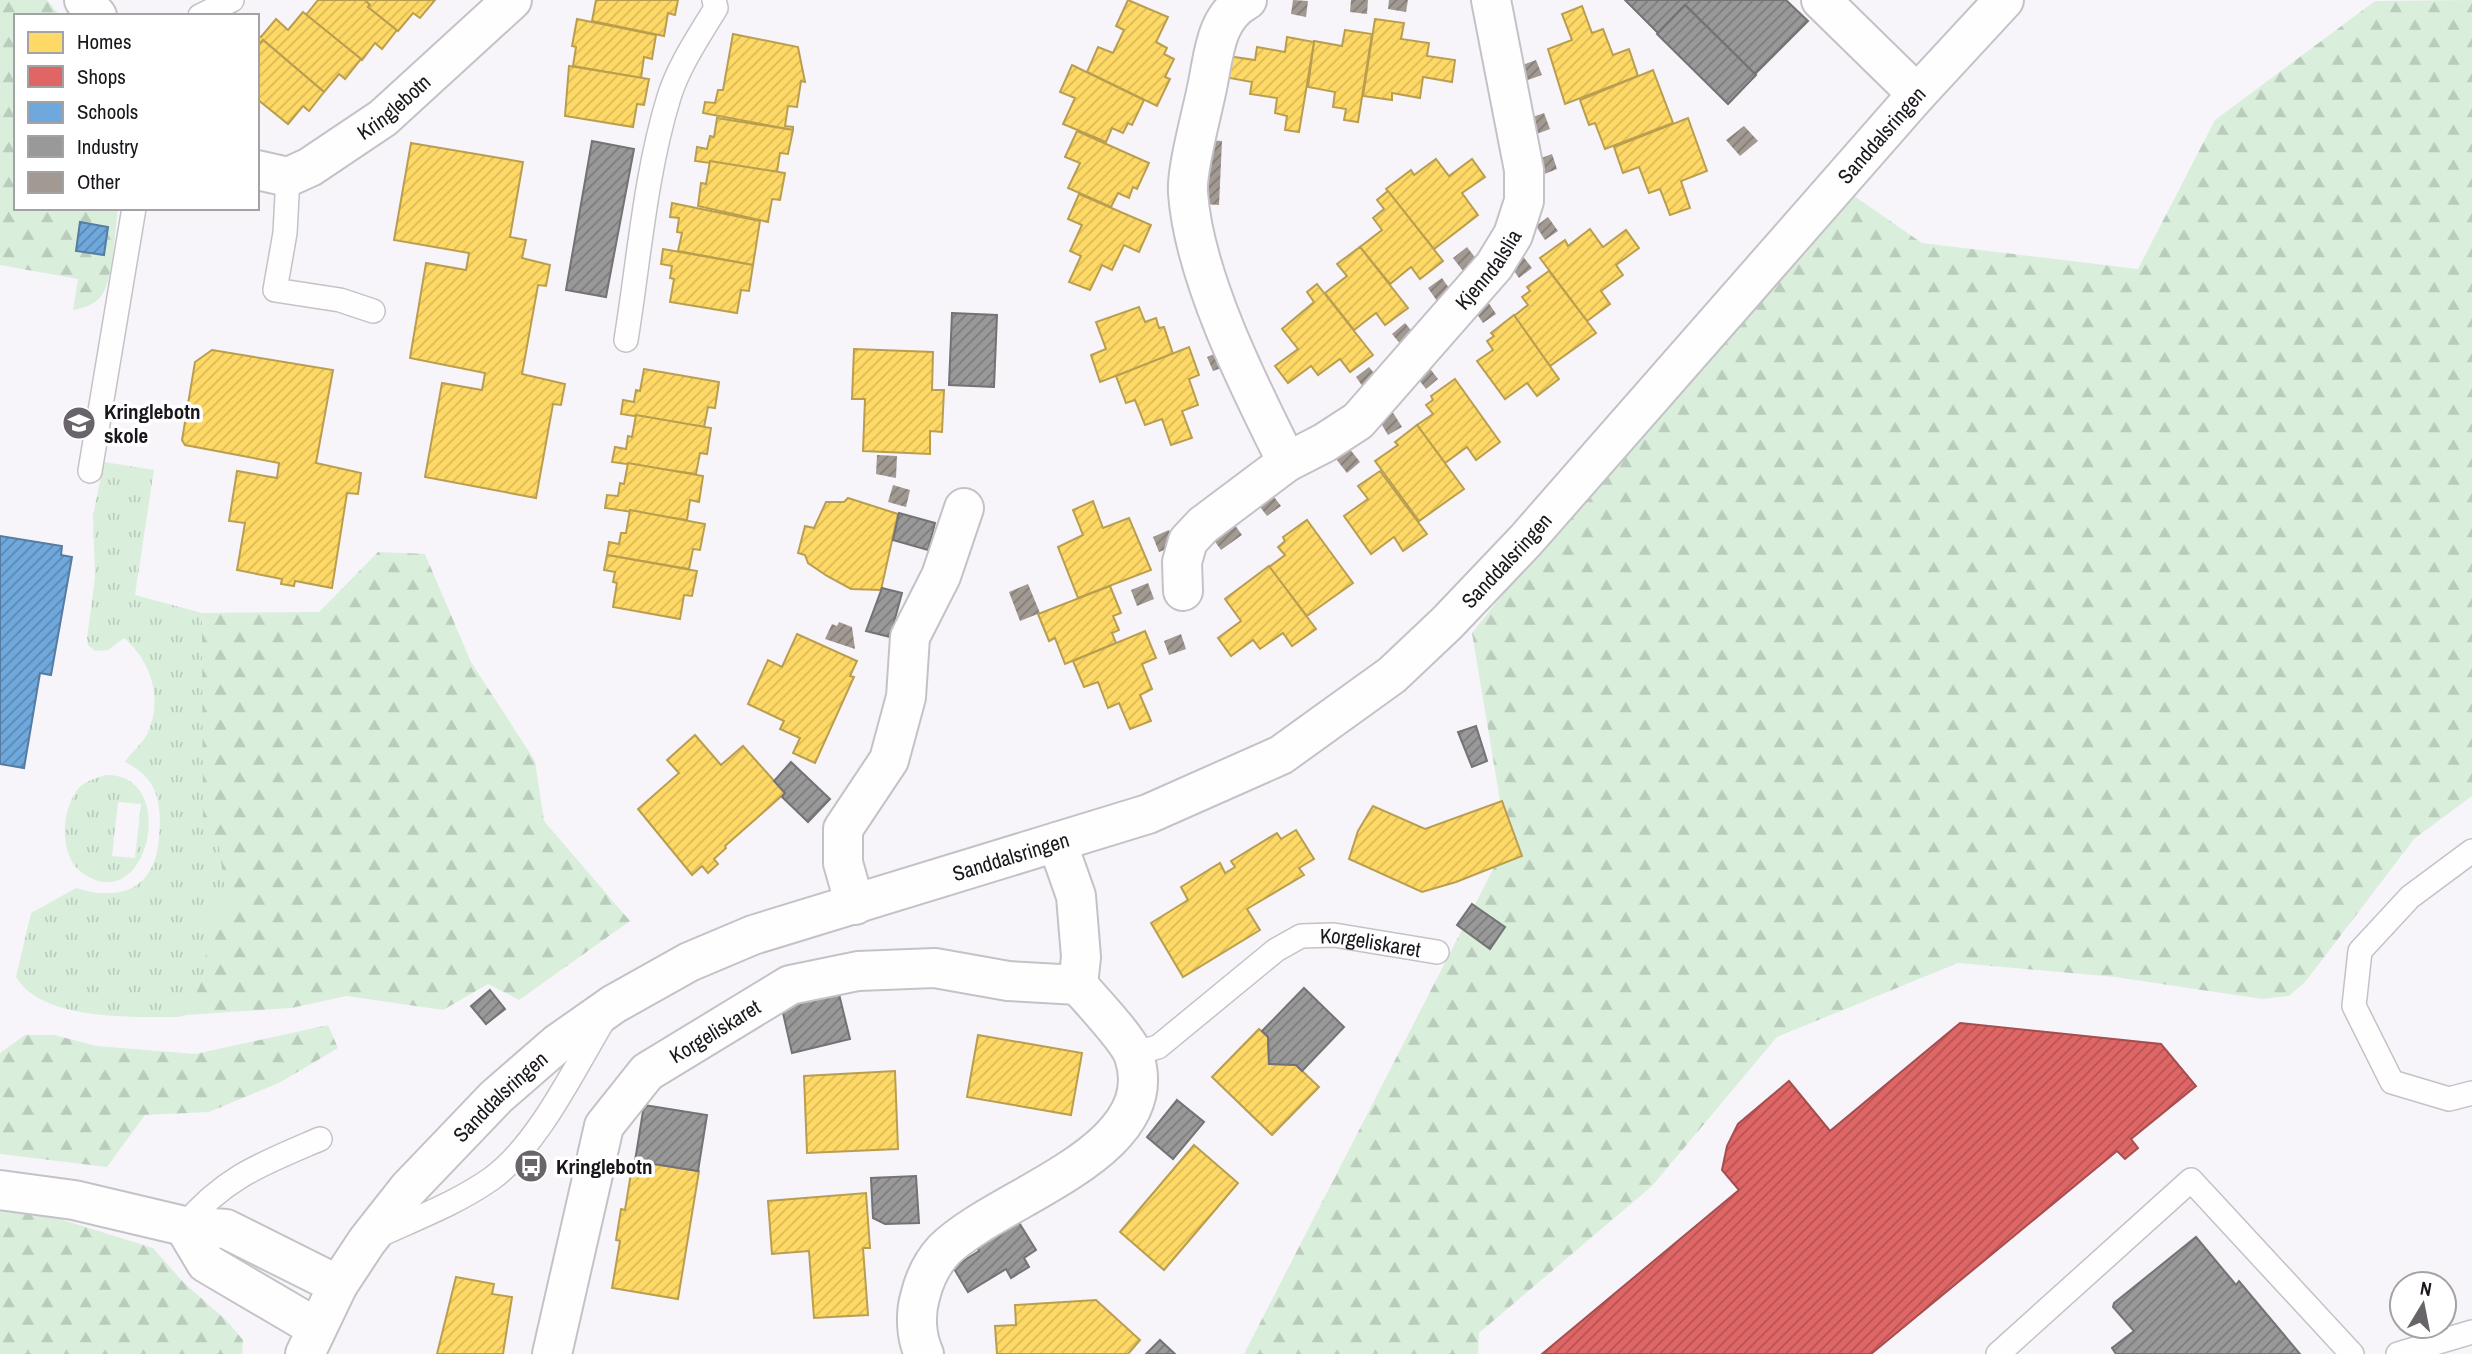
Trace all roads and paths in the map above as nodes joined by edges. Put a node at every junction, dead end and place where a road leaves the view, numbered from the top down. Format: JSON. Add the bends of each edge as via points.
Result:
{"nodes":[{"id":1,"x":84,"y":0,"type":"edge"},
{"id":2,"x":232,"y":0,"type":"edge"},
{"id":3,"x":512,"y":0,"type":"edge"},
{"id":4,"x":1247,"y":0,"type":"edge"},
{"id":5,"x":1491,"y":0,"type":"edge"},
{"id":6,"x":1821,"y":0,"type":"edge"},
{"id":7,"x":2004,"y":0,"type":"edge"},
{"id":8,"x":720,"y":3,"type":"edge"},
{"id":9,"x":95,"y":14,"type":"edge"},
{"id":10,"x":204,"y":14,"type":"edge"},
{"id":11,"x":1917,"y":94,"type":"junction"},
{"id":12,"x":272,"y":173,"type":"edge"},
{"id":13,"x":134,"y":210,"type":"edge"},
{"id":14,"x":373,"y":311,"type":"dead end"},
{"id":15,"x":626,"y":340,"type":"dead end"},
{"id":16,"x":1287,"y":462,"type":"junction"},
{"id":17,"x":90,"y":471,"type":"dead end"},
{"id":18,"x":964,"y":508,"type":"dead end"},
{"id":19,"x":1182,"y":592,"type":"dead end"},
{"id":20,"x":1057,"y":842,"type":"junction"},
{"id":21,"x":2472,"y":851,"type":"edge"},
{"id":22,"x":855,"y":905,"type":"junction"},
{"id":23,"x":1437,"y":951,"type":"dead end"},
{"id":24,"x":1078,"y":985,"type":"junction"},
{"id":25,"x":614,"y":1004,"type":"junction"},
{"id":26,"x":1134,"y":1053,"type":"junction"},
{"id":27,"x":2472,"y":1093,"type":"edge"},
{"id":28,"x":320,"y":1139,"type":"dead end"},
{"id":29,"x":0,"y":1190,"type":"edge"},
{"id":30,"x":184,"y":1226,"type":"junction"},
{"id":31,"x":368,"y":1241,"type":"junction"},
{"id":32,"x":338,"y":1285,"type":"junction"},
{"id":33,"x":2472,"y":1332,"type":"edge"},
{"id":34,"x":310,"y":1341,"type":"edge"},
{"id":35,"x":552,"y":1354,"type":"edge"},
{"id":36,"x":924,"y":1354,"type":"edge"},
{"id":37,"x":1998,"y":1354,"type":"edge"},
{"id":38,"x":2352,"y":1354,"type":"edge"},
{"id":39,"x":2399,"y":1354,"type":"edge"}],
"edges":[{"from":1,"to":9,"type":"street"},
{"from":2,"to":10,"type":"lane"},
{"from":3,"to":12,"type":"street","name":"Kringlebotn","via":[[383,117],[310,167]]},
{"from":4,"to":16,"type":"street","via":[[1219,29],[1187,190],[1195,243],[1245,380]]},
{"from":5,"to":16,"type":"street","name":"Kjenndalslia","via":[[1524,170],[1524,201],[1513,235],[1494,266],[1358,421]]},
{"from":6,"to":11,"type":"street"},
{"from":7,"to":11,"type":"street","name":"Sanddalsringen"},
{"from":8,"to":15,"type":"lane","via":[[669,96],[655,154]]},
{"from":11,"to":20,"type":"street","name":"Sanddalsringen","via":[[1525,540],[1392,674],[1281,755],[1148,814]]},
{"from":12,"to":14,"type":"lane","via":[[285,233],[275,290],[340,300]]},
{"from":13,"to":17,"type":"lane"},
{"from":16,"to":19,"type":"street","name":"Kjenndalslia","via":[[1188,541],[1182,562]]},
{"from":18,"to":22,"type":"street","via":[[941,576],[910,637],[906,696],[889,760],[843,829],[843,863]]},
{"from":20,"to":22,"type":"street","name":"Sanddalsringen"},
{"from":20,"to":24,"type":"street","via":[[1076,896],[1081,957]]},
{"from":21,"to":27,"type":"lane","via":[[2410,897],[2360,951],[2354,1006],[2392,1082],[2449,1100]]},
{"from":22,"to":25,"type":"street","name":"Sanddalsringen","via":[[753,935],[689,962]]},
{"from":23,"to":26,"type":"lane","name":"Korgeliskaret","via":[[1334,935],[1301,936],[1276,950],[1158,1047]]},
{"from":24,"to":26,"type":"street"},
{"from":24,"to":35,"type":"street","name":"Korgeliskaret","via":[[1008,981],[935,968],[858,971],[790,985],[647,1072],[604,1126]]},
{"from":25,"to":31,"type":"street","name":"Sanddalsringen","via":[[557,1044],[496,1097],[408,1189]]},
{"from":25,"to":31,"type":"lane","via":[[519,1152],[492,1178],[460,1198]]},
{"from":26,"to":36,"type":"street","via":[[1140,1086],[1130,1116],[1092,1157],[1019,1197],[944,1250],[925,1278],[916,1311]]},
{"from":28,"to":30,"type":"lane","via":[[251,1168],[206,1199]]},
{"from":29,"to":30,"type":"street","via":[[74,1200]]},
{"from":30,"to":32,"type":"street","via":[[226,1228]]},
{"from":30,"to":34,"type":"street","via":[[206,1263]]},
{"from":31,"to":32,"type":"street","name":"Sanddalsringen"},
{"from":32,"to":34,"type":"street","name":"Sanddalsringen"},
{"from":33,"to":39,"type":"lane"},
{"from":37,"to":38,"type":"lane","via":[[2191,1180]]}]}
